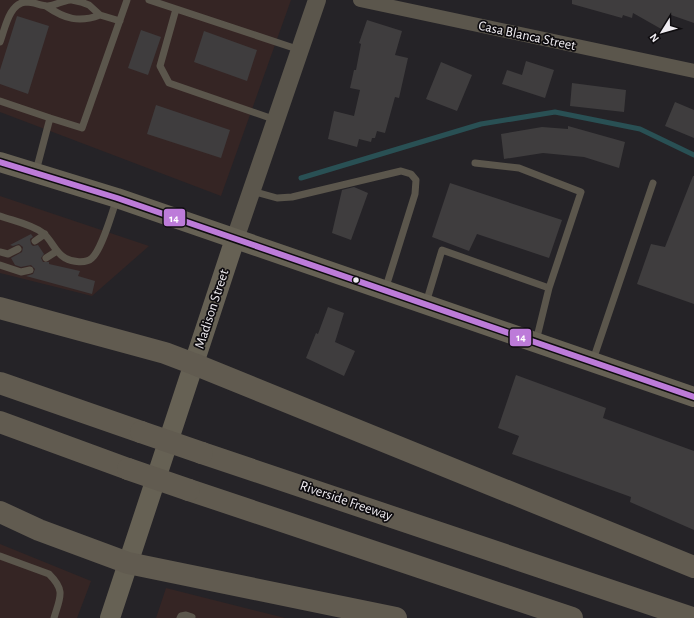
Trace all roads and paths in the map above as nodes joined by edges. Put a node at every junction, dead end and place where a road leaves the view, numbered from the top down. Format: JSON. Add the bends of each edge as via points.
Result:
{"nodes":[{"id":1,"x":71,"y":0,"type":"edge"},
{"id":2,"x":127,"y":0,"type":"edge"},
{"id":3,"x":149,"y":0,"type":"edge"},
{"id":4,"x":317,"y":0,"type":"edge"},
{"id":5,"x":360,"y":0,"type":"edge"},
{"id":6,"x":46,"y":6,"type":"junction"},
{"id":7,"x":176,"y":9,"type":"junction"},
{"id":8,"x":100,"y":15,"type":"junction"},
{"id":9,"x":120,"y":21,"type":"junction"},
{"id":10,"x":0,"y":42,"type":"edge"},
{"id":11,"x":300,"y":50,"type":"junction"},
{"id":12,"x":694,"y":72,"type":"edge"},
{"id":13,"x":0,"y":101,"type":"edge"},
{"id":14,"x":50,"y":118,"type":"junction"},
{"id":15,"x":276,"y":120,"type":"junction"},
{"id":16,"x":0,"y":162,"type":"edge"},
{"id":17,"x":476,"y":163,"type":"dead end"},
{"id":18,"x":35,"y":173,"type":"junction"},
{"id":19,"x":653,"y":183,"type":"dead end"},
{"id":20,"x":252,"y":191,"type":"junction"},
{"id":21,"x":117,"y":198,"type":"junction"},
{"id":22,"x":0,"y":216,"type":"edge"},
{"id":23,"x":45,"y":234,"type":"junction"},
{"id":24,"x":236,"y":239,"type":"junction"},
{"id":25,"x":36,"y":241,"type":"dead end"},
{"id":26,"x":18,"y":249,"type":"dead end"},
{"id":27,"x":57,"y":251,"type":"junction"},
{"id":28,"x":0,"y":252,"type":"edge"},
{"id":29,"x":46,"y":258,"type":"dead end"},
{"id":30,"x":0,"y":265,"type":"edge"},
{"id":31,"x":30,"y":270,"type":"dead end"},
{"id":32,"x":550,"y":288,"type":"junction"},
{"id":33,"x":385,"y":290,"type":"junction"},
{"id":34,"x":426,"y":305,"type":"junction"},
{"id":35,"x":0,"y":308,"type":"edge"},
{"id":36,"x":535,"y":343,"type":"junction"},
{"id":37,"x":592,"y":362,"type":"junction"},
{"id":38,"x":194,"y":364,"type":"junction"},
{"id":39,"x":0,"y":383,"type":"edge"},
{"id":40,"x":694,"y":397,"type":"edge"},
{"id":41,"x":0,"y":422,"type":"edge"},
{"id":42,"x":0,"y":512,"type":"edge"},
{"id":43,"x":0,"y":556,"type":"edge"},
{"id":44,"x":128,"y":563,"type":"junction"},
{"id":45,"x":694,"y":567,"type":"edge"},
{"id":46,"x":192,"y":616,"type":"dead end"},
{"id":47,"x":54,"y":618,"type":"edge"},
{"id":48,"x":110,"y":618,"type":"edge"},
{"id":49,"x":180,"y":618,"type":"edge"},
{"id":50,"x":396,"y":618,"type":"edge"},
{"id":51,"x":572,"y":618,"type":"edge"},
{"id":52,"x":692,"y":618,"type":"edge"}],
"edges":[{"from":1,"to":6,"type":"lane"},
{"from":1,"to":8,"type":"lane","via":[[89,5]]},
{"from":2,"to":9,"type":"lane"},
{"from":3,"to":7,"type":"lane"},
{"from":4,"to":11,"type":"street","name":"Madison Street"},
{"from":5,"to":12,"type":"street","name":"Casa Blanca Street"},
{"from":6,"to":8,"type":"lane","via":[[80,20]]},
{"from":6,"to":10,"type":"lane","via":[[26,2],[18,5],[11,12]]},
{"from":7,"to":11,"type":"lane"},
{"from":7,"to":15,"type":"lane","via":[[160,66],[169,83]]},
{"from":8,"to":9,"type":"lane"},
{"from":9,"to":14,"type":"lane","via":[[82,128]]},
{"from":11,"to":15,"type":"street","name":"Madison Street"},
{"from":13,"to":14,"type":"lane"},
{"from":14,"to":18,"type":"lane"},
{"from":15,"to":20,"type":"street","name":"Madison Street"},
{"from":16,"to":18,"type":"main road"},
{"from":17,"to":32,"type":"lane","via":[[519,168],[581,192]]},
{"from":18,"to":21,"type":"main road"},
{"from":19,"to":37,"type":"lane"},
{"from":20,"to":24,"type":"street","name":"Madison Street"},
{"from":20,"to":33,"type":"lane","via":[[278,198],[292,197],[401,171],[411,174],[416,180],[415,194]]},
{"from":21,"to":24,"type":"main road"},
{"from":21,"to":27,"type":"lane","via":[[92,258],[80,262],[66,258]]},
{"from":22,"to":23,"type":"lane","via":[[34,227]]},
{"from":23,"to":25,"type":"lane"},
{"from":23,"to":27,"type":"lane"},
{"from":24,"to":33,"type":"main road"},
{"from":24,"to":38,"type":"main road","name":"Madison Street"},
{"from":26,"to":28,"type":"lane","via":[[8,254]]},
{"from":27,"to":29,"type":"lane"},
{"from":30,"to":31,"type":"lane","via":[[21,272]]},
{"from":32,"to":34,"type":"lane","via":[[442,250]]},
{"from":32,"to":36,"type":"lane"},
{"from":33,"to":34,"type":"main road"},
{"from":34,"to":36,"type":"main road"},
{"from":35,"to":38,"type":"highway","via":[[165,353]]},
{"from":36,"to":37,"type":"main road"},
{"from":37,"to":40,"type":"main road"},
{"from":38,"to":44,"type":"main road","name":"Madison Street"},
{"from":38,"to":45,"type":"highway"},
{"from":39,"to":52,"type":"highway","name":"Riverside Freeway","bridge":true},
{"from":41,"to":51,"type":"highway","bridge":true,"via":[[189,490]]},
{"from":42,"to":44,"type":"highway","via":[[39,530]]},
{"from":43,"to":47,"type":"lane","via":[[49,574],[55,580],[61,596]]},
{"from":44,"to":48,"type":"main road","name":"Madison Street"},
{"from":44,"to":50,"type":"highway"},
{"from":46,"to":49,"type":"lane"}]}
